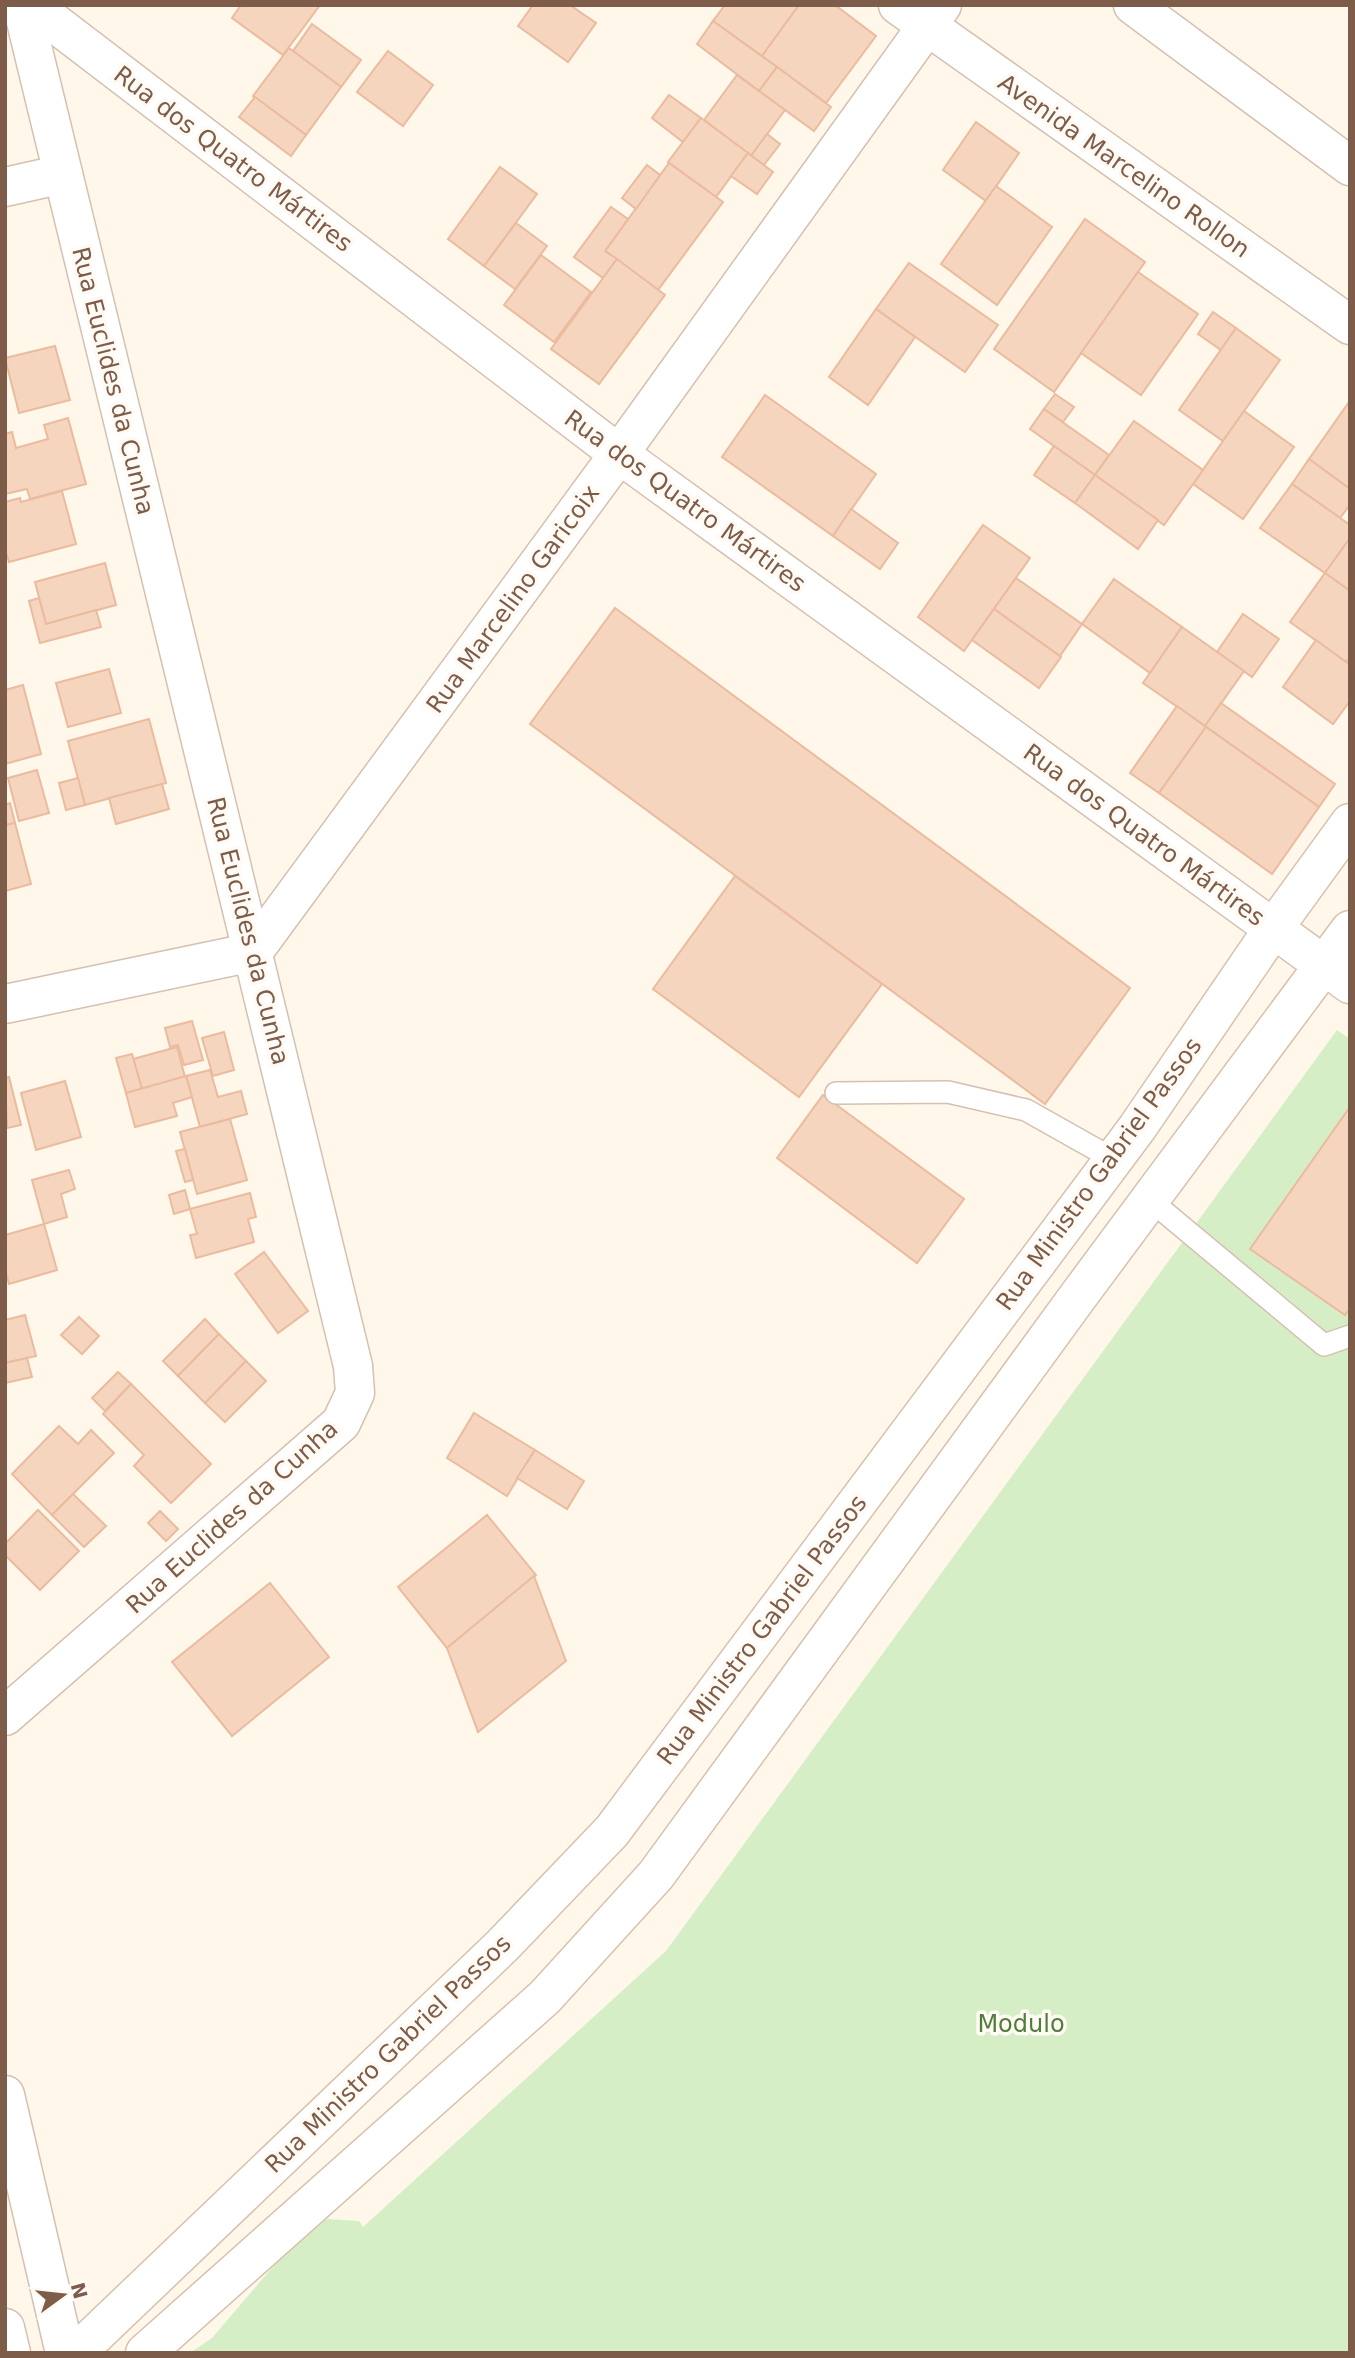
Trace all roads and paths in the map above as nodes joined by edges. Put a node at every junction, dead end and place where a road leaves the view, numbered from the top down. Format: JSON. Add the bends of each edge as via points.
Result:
{"nodes":[{"id":1,"x":22,"y":5,"type":"edge"},
{"id":2,"x":31,"y":5,"type":"edge"},
{"id":3,"x":1133,"y":5,"type":"edge"},
{"id":4,"x":922,"y":12,"type":"edge"},
{"id":5,"x":1350,"y":166,"type":"edge"},
{"id":6,"x":63,"y":174,"type":"junction"},
{"id":7,"x":5,"y":187,"type":"edge"},
{"id":8,"x":1350,"y":325,"type":"edge"},
{"id":9,"x":620,"y":454,"type":"junction"},
{"id":10,"x":1350,"y":822,"type":"edge"},
{"id":11,"x":1273,"y":929,"type":"junction"},
{"id":12,"x":1350,"y":930,"type":"edge"},
{"id":13,"x":253,"y":952,"type":"junction"},
{"id":14,"x":1337,"y":974,"type":"edge"},
{"id":15,"x":5,"y":1003,"type":"edge"},
{"id":16,"x":836,"y":1093,"type":"dead end"},
{"id":17,"x":1137,"y":1128,"type":"junction"},
{"id":18,"x":1180,"y":1158,"type":"junction"},
{"id":19,"x":1113,"y":1159,"type":"junction"},
{"id":20,"x":1150,"y":1200,"type":"junction"},
{"id":21,"x":1036,"y":1262,"type":"junction"},
{"id":22,"x":1079,"y":1295,"type":"junction"},
{"id":23,"x":1350,"y":1336,"type":"edge"},
{"id":24,"x":5,"y":1716,"type":"edge"},
{"id":25,"x":5,"y":2095,"type":"edge"},
{"id":26,"x":5,"y":2328,"type":"edge"},
{"id":27,"x":11,"y":2353,"type":"edge"},
{"id":28,"x":65,"y":2353,"type":"edge"},
{"id":29,"x":76,"y":2353,"type":"edge"},
{"id":30,"x":145,"y":2353,"type":"edge"}],
"edges":[{"from":1,"to":6,"type":"street","name":"Rua Euclides da Cunha"},
{"from":2,"to":9,"type":"street","name":"Rua dos Quatro Mártires"},
{"from":3,"to":5,"type":"street"},
{"from":4,"to":8,"type":"street","name":"Avenida Marcelino Rollon"},
{"from":4,"to":9,"type":"street","name":"Rua Marcelino Garicoix"},
{"from":6,"to":7,"type":"street"},
{"from":6,"to":13,"type":"street","name":"Rua Euclides da Cunha"},
{"from":9,"to":11,"type":"street","name":"Rua dos Quatro Mártires"},
{"from":9,"to":13,"type":"street","name":"Rua Marcelino Garicoix"},
{"from":10,"to":11,"type":"street","name":"Rua Ministro Gabriel Passos"},
{"from":11,"to":14,"type":"street","name":"Rua dos Quatro Mártires"},
{"from":11,"to":17,"type":"street","name":"Rua Ministro Gabriel Passos"},
{"from":12,"to":14,"type":"street"},
{"from":13,"to":15,"type":"street"},
{"from":13,"to":24,"type":"street","name":"Rua Euclides da Cunha","via":[[354,1366],[355,1393],[341,1423]]},
{"from":14,"to":18,"type":"street"},
{"from":16,"to":19,"type":"lane","via":[[948,1092],[1026,1110]]},
{"from":17,"to":18,"type":"street"},
{"from":17,"to":19,"type":"street","name":"Rua Ministro Gabriel Passos"},
{"from":18,"to":20,"type":"street"},
{"from":19,"to":21,"type":"street","name":"Rua Ministro Gabriel Passos"},
{"from":20,"to":22,"type":"street"},
{"from":20,"to":23,"type":"lane","via":[[1325,1345]]},
{"from":21,"to":22,"type":"street"},
{"from":21,"to":29,"type":"street","name":"Rua Ministro Gabriel Passos","via":[[612,1831],[502,1946]]},
{"from":22,"to":30,"type":"street","via":[[656,1875],[545,1997]]},
{"from":25,"to":28,"type":"street"},
{"from":26,"to":27,"type":"street"}]}
